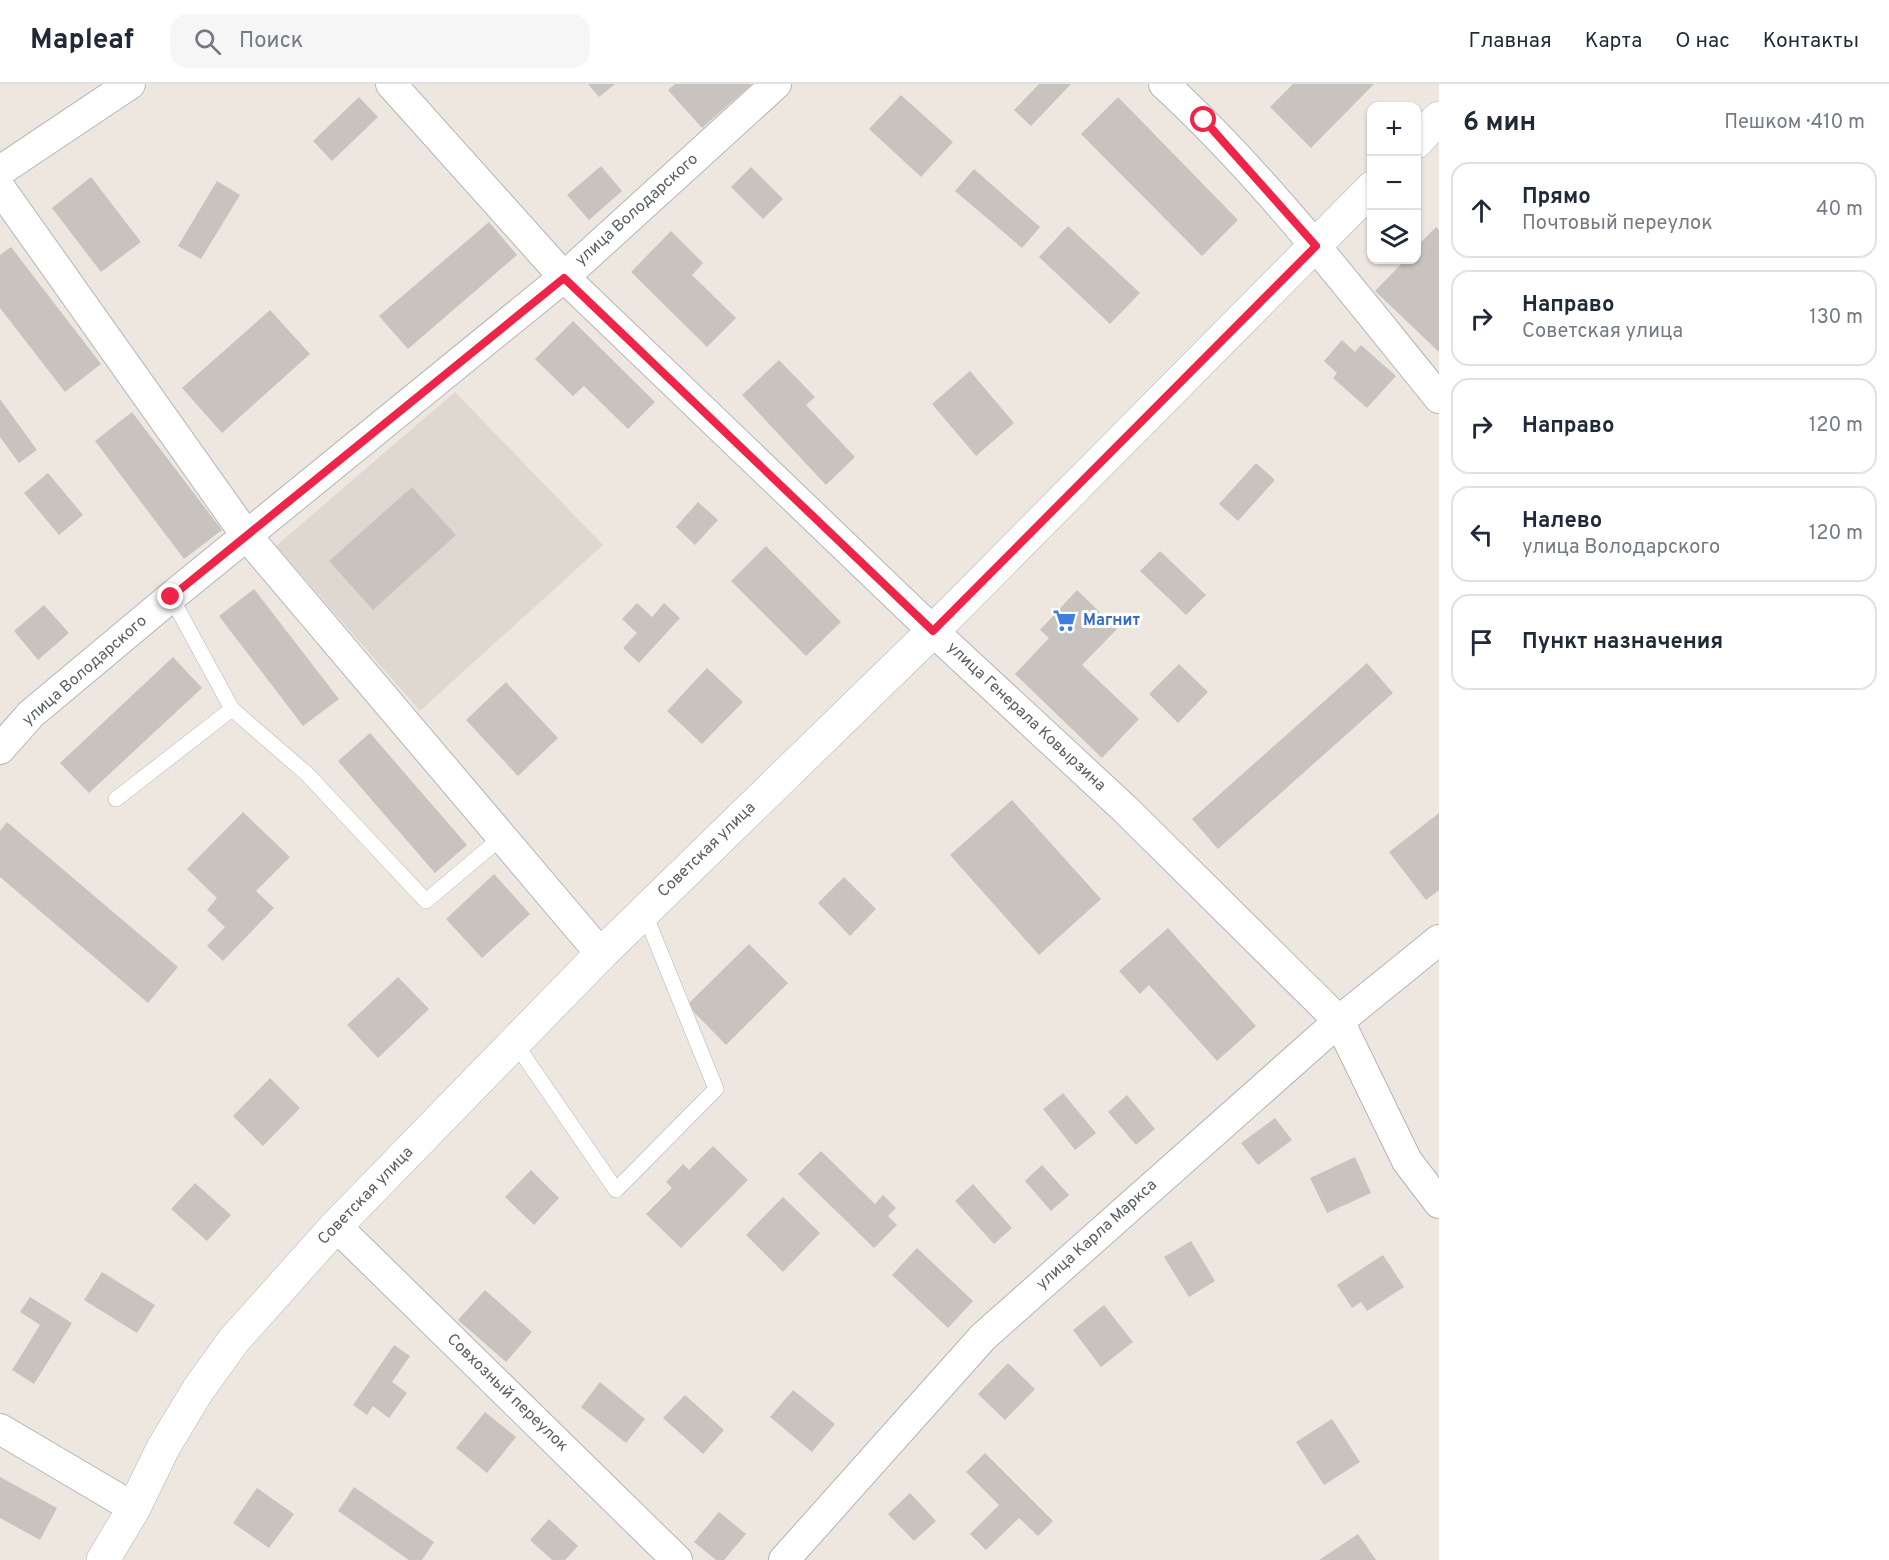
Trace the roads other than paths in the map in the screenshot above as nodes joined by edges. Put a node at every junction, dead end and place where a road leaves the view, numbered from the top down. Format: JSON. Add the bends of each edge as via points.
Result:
{"nodes":[{"id":1,"x":130,"y":84,"type":"edge"},
{"id":2,"x":391,"y":84,"type":"edge"},
{"id":3,"x":776,"y":84,"type":"edge"},
{"id":4,"x":1164,"y":84,"type":"edge"},
{"id":5,"x":1439,"y":118,"type":"edge"},
{"id":6,"x":1421,"y":137,"type":"edge"},
{"id":7,"x":0,"y":171,"type":"edge"},
{"id":8,"x":0,"y":188,"type":"edge"},
{"id":9,"x":1367,"y":193,"type":"edge"},
{"id":10,"x":1316,"y":246,"type":"junction"},
{"id":11,"x":564,"y":278,"type":"junction"},
{"id":12,"x":1439,"y":398,"type":"edge"},
{"id":13,"x":246,"y":535,"type":"junction"},
{"id":14,"x":171,"y":597,"type":"junction"},
{"id":15,"x":933,"y":631,"type":"junction"},
{"id":16,"x":231,"y":709,"type":"junction"},
{"id":17,"x":0,"y":749,"type":"edge"},
{"id":18,"x":116,"y":799,"type":"dead end"},
{"id":19,"x":502,"y":837,"type":"junction"},
{"id":20,"x":644,"y":912,"type":"junction"},
{"id":21,"x":1439,"y":940,"type":"edge"},
{"id":22,"x":601,"y":954,"type":"junction"},
{"id":23,"x":1339,"y":1021,"type":"junction"},
{"id":24,"x":515,"y":1043,"type":"junction"},
{"id":25,"x":1439,"y":1203,"type":"edge"},
{"id":26,"x":336,"y":1226,"type":"junction"},
{"id":27,"x":0,"y":1429,"type":"edge"},
{"id":28,"x":134,"y":1508,"type":"junction"},
{"id":29,"x":103,"y":1560,"type":"edge"},
{"id":30,"x":677,"y":1560,"type":"edge"},
{"id":31,"x":784,"y":1560,"type":"edge"}],
"edges":[{"from":1,"to":7,"type":"street"},
{"from":2,"to":11,"type":"street","name":"улица Генерала Ковырзина"},
{"from":3,"to":11,"type":"street","name":"улица Володарского"},
{"from":4,"to":10,"type":"street","via":[[1204,120]]},
{"from":5,"to":6,"type":"street"},
{"from":8,"to":13,"type":"street"},
{"from":9,"to":10,"type":"street","name":"Советская улица"},
{"from":10,"to":12,"type":"street"},
{"from":10,"to":15,"type":"street","name":"Советская улица"},
{"from":11,"to":13,"type":"street","name":"улица Володарского"},
{"from":11,"to":15,"type":"street","name":"улица Генерала Ковырзина"},
{"from":13,"to":14,"type":"street","name":"улица Володарского"},
{"from":13,"to":19,"type":"street"},
{"from":14,"to":16,"type":"lane"},
{"from":14,"to":17,"type":"street","name":"улица Володарского","via":[[31,714]]},
{"from":15,"to":20,"type":"street","name":"Советская улица"},
{"from":15,"to":23,"type":"street","name":"улица Генерала Ковырзина","via":[[1126,810]]},
{"from":16,"to":18,"type":"lane"},
{"from":16,"to":19,"type":"lane","via":[[308,774],[426,901]]},
{"from":19,"to":22,"type":"street"},
{"from":20,"to":22,"type":"street","name":"Советская улица"},
{"from":20,"to":24,"type":"lane","via":[[716,1089],[616,1190]]},
{"from":21,"to":23,"type":"street","name":"улица Карла Маркса"},
{"from":22,"to":24,"type":"street","name":"Советская улица"},
{"from":23,"to":25,"type":"street","name":"улица Генерала Ковырзина","via":[[1407,1161]]},
{"from":23,"to":31,"type":"street","name":"улица Карла Маркса","via":[[983,1337]]},
{"from":24,"to":26,"type":"street","name":"Советская улица"},
{"from":26,"to":28,"type":"street","name":"Советская улица","via":[[234,1340],[198,1390]]},
{"from":26,"to":30,"type":"street","name":"Совхозный переулок"},
{"from":27,"to":28,"type":"street"},
{"from":28,"to":29,"type":"street","name":"Советская улица"}]}
